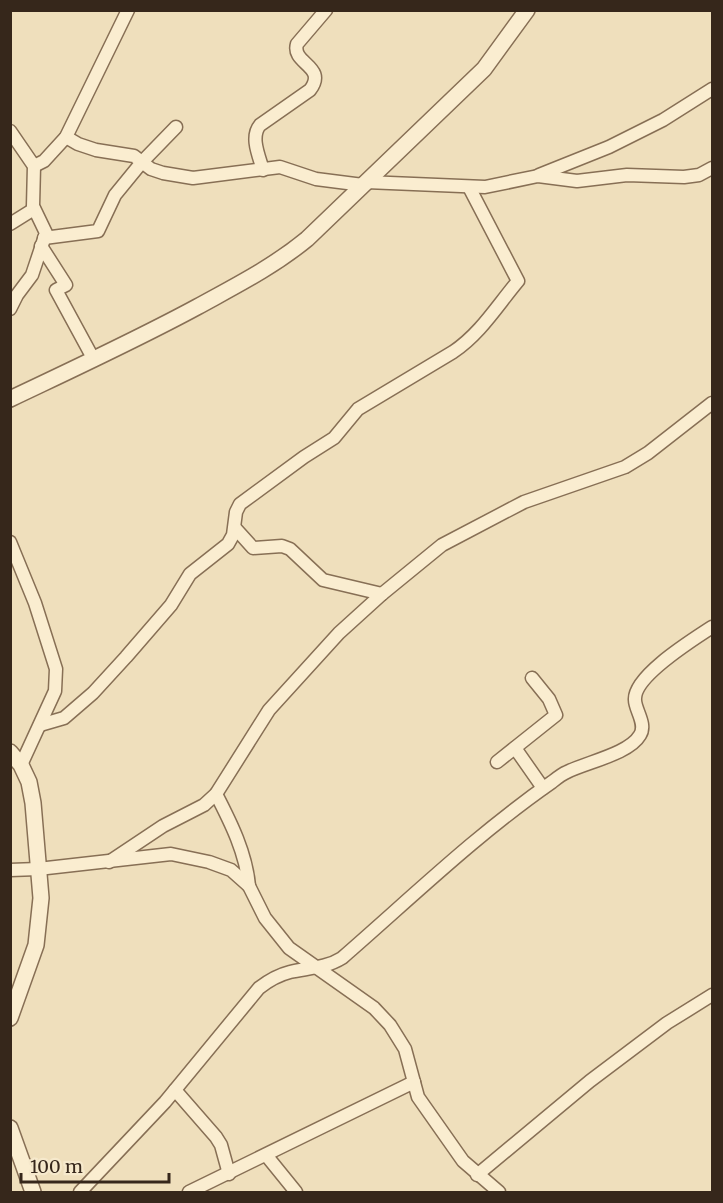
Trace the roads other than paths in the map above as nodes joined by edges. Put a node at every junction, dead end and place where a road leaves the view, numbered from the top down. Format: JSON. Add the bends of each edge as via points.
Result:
{"nodes":[{"id":1,"x":326,"y":10,"type":"edge"},
{"id":2,"x":527,"y":10,"type":"edge"},
{"id":3,"x":124,"y":12,"type":"edge"},
{"id":4,"x":712,"y":89,"type":"edge"},
{"id":5,"x":177,"y":127,"type":"dead end"},
{"id":6,"x":12,"y":136,"type":"edge"},
{"id":7,"x":66,"y":137,"type":"junction"},
{"id":8,"x":142,"y":162,"type":"junction"},
{"id":9,"x":34,"y":166,"type":"junction"},
{"id":10,"x":712,"y":168,"type":"edge"},
{"id":11,"x":263,"y":170,"type":"junction"},
{"id":12,"x":538,"y":176,"type":"junction"},
{"id":13,"x":365,"y":183,"type":"junction"},
{"id":14,"x":469,"y":187,"type":"junction"},
{"id":15,"x":34,"y":209,"type":"junction"},
{"id":16,"x":10,"y":224,"type":"edge"},
{"id":17,"x":43,"y":242,"type":"junction"},
{"id":18,"x":10,"y":309,"type":"edge"},
{"id":19,"x":94,"y":360,"type":"junction"},
{"id":20,"x":10,"y":399,"type":"edge"},
{"id":21,"x":712,"y":404,"type":"edge"},
{"id":22,"x":235,"y":528,"type":"junction"},
{"id":23,"x":10,"y":542,"type":"edge"},
{"id":24,"x":382,"y":594,"type":"junction"},
{"id":25,"x":712,"y":627,"type":"edge"},
{"id":26,"x":532,"y":678,"type":"dead end"},
{"id":27,"x":40,"y":725,"type":"junction"},
{"id":28,"x":515,"y":748,"type":"junction"},
{"id":29,"x":10,"y":752,"type":"edge"},
{"id":30,"x":497,"y":762,"type":"dead end"},
{"id":31,"x":21,"y":765,"type":"junction"},
{"id":32,"x":543,"y":788,"type":"junction"},
{"id":33,"x":216,"y":794,"type":"junction"},
{"id":34,"x":109,"y":862,"type":"junction"},
{"id":35,"x":38,"y":869,"type":"junction"},
{"id":36,"x":10,"y":870,"type":"edge"},
{"id":37,"x":249,"y":886,"type":"junction"},
{"id":38,"x":316,"y":968,"type":"junction"},
{"id":39,"x":712,"y":995,"type":"edge"},
{"id":40,"x":10,"y":1018,"type":"edge"},
{"id":41,"x":414,"y":1082,"type":"junction"},
{"id":42,"x":175,"y":1090,"type":"junction"},
{"id":43,"x":10,"y":1128,"type":"edge"},
{"id":44,"x":266,"y":1155,"type":"junction"},
{"id":45,"x":229,"y":1174,"type":"junction"},
{"id":46,"x":477,"y":1175,"type":"junction"},
{"id":47,"x":496,"y":1191,"type":"edge"},
{"id":48,"x":33,"y":1192,"type":"edge"},
{"id":49,"x":81,"y":1192,"type":"edge"},
{"id":50,"x":189,"y":1192,"type":"edge"},
{"id":51,"x":296,"y":1192,"type":"edge"},
{"id":52,"x":508,"y":1192,"type":"edge"}],
"edges":[{"from":1,"to":11,"type":"street","via":[[296,48],[313,71],[315,83],[256,130]]},
{"from":2,"to":13,"type":"street","via":[[484,69]]},
{"from":3,"to":7,"type":"street"},
{"from":4,"to":12,"type":"street","via":[[609,147]]},
{"from":5,"to":8,"type":"street"},
{"from":6,"to":9,"type":"street"},
{"from":7,"to":8,"type":"street","via":[[96,150],[134,156]]},
{"from":7,"to":9,"type":"street","via":[[44,161]]},
{"from":8,"to":11,"type":"street","via":[[163,173],[193,178]]},
{"from":8,"to":17,"type":"street","via":[[115,195],[99,231]]},
{"from":9,"to":15,"type":"street"},
{"from":10,"to":12,"type":"street","via":[[684,177],[627,175],[577,181]]},
{"from":11,"to":13,"type":"street","via":[[280,167],[316,179]]},
{"from":12,"to":14,"type":"street"},
{"from":13,"to":14,"type":"street"},
{"from":13,"to":19,"type":"street","via":[[307,239],[262,272]]},
{"from":14,"to":22,"type":"street","via":[[518,281],[467,342],[358,409],[334,438],[240,504]]},
{"from":15,"to":16,"type":"street"},
{"from":15,"to":17,"type":"street","via":[[46,233]]},
{"from":17,"to":18,"type":"street","via":[[32,275]]},
{"from":17,"to":19,"type":"street","via":[[66,285],[56,290]]},
{"from":19,"to":20,"type":"street"},
{"from":21,"to":24,"type":"street","via":[[625,467],[524,502],[441,545]]},
{"from":22,"to":24,"type":"street","via":[[253,548],[291,549],[323,580]]},
{"from":22,"to":27,"type":"street","via":[[228,544],[190,574],[153,628],[93,693],[64,717]]},
{"from":23,"to":27,"type":"street","via":[[56,669],[55,690]]},
{"from":24,"to":33,"type":"street","via":[[339,633],[269,710]]},
{"from":25,"to":32,"type":"street","via":[[640,682],[635,700],[642,727],[640,735],[617,752],[565,772]]},
{"from":26,"to":28,"type":"street","via":[[556,715]]},
{"from":27,"to":31,"type":"street"},
{"from":28,"to":30,"type":"street"},
{"from":28,"to":32,"type":"street"},
{"from":29,"to":31,"type":"street"},
{"from":31,"to":35,"type":"street","via":[[33,803]]},
{"from":32,"to":38,"type":"street","via":[[487,830],[342,958]]},
{"from":33,"to":34,"type":"street"},
{"from":33,"to":37,"type":"street","via":[[233,827],[248,870]]},
{"from":34,"to":35,"type":"street"},
{"from":34,"to":37,"type":"street","via":[[151,855],[190,857],[231,870]]},
{"from":35,"to":36,"type":"street"},
{"from":35,"to":40,"type":"street","via":[[41,898],[36,945]]},
{"from":37,"to":38,"type":"street","via":[[276,934]]},
{"from":38,"to":41,"type":"street","via":[[374,1008],[390,1025],[405,1049]]},
{"from":38,"to":42,"type":"street","via":[[289,973],[259,988]]},
{"from":39,"to":46,"type":"street","via":[[667,1023],[590,1081]]},
{"from":41,"to":44,"type":"street"},
{"from":41,"to":46,"type":"street","via":[[418,1097]]},
{"from":42,"to":45,"type":"street","via":[[216,1137]]},
{"from":42,"to":49,"type":"street"},
{"from":43,"to":48,"type":"street"},
{"from":44,"to":45,"type":"street"},
{"from":44,"to":51,"type":"street"},
{"from":45,"to":50,"type":"street"},
{"from":46,"to":47,"type":"street"},
{"from":47,"to":52,"type":"street"}]}
